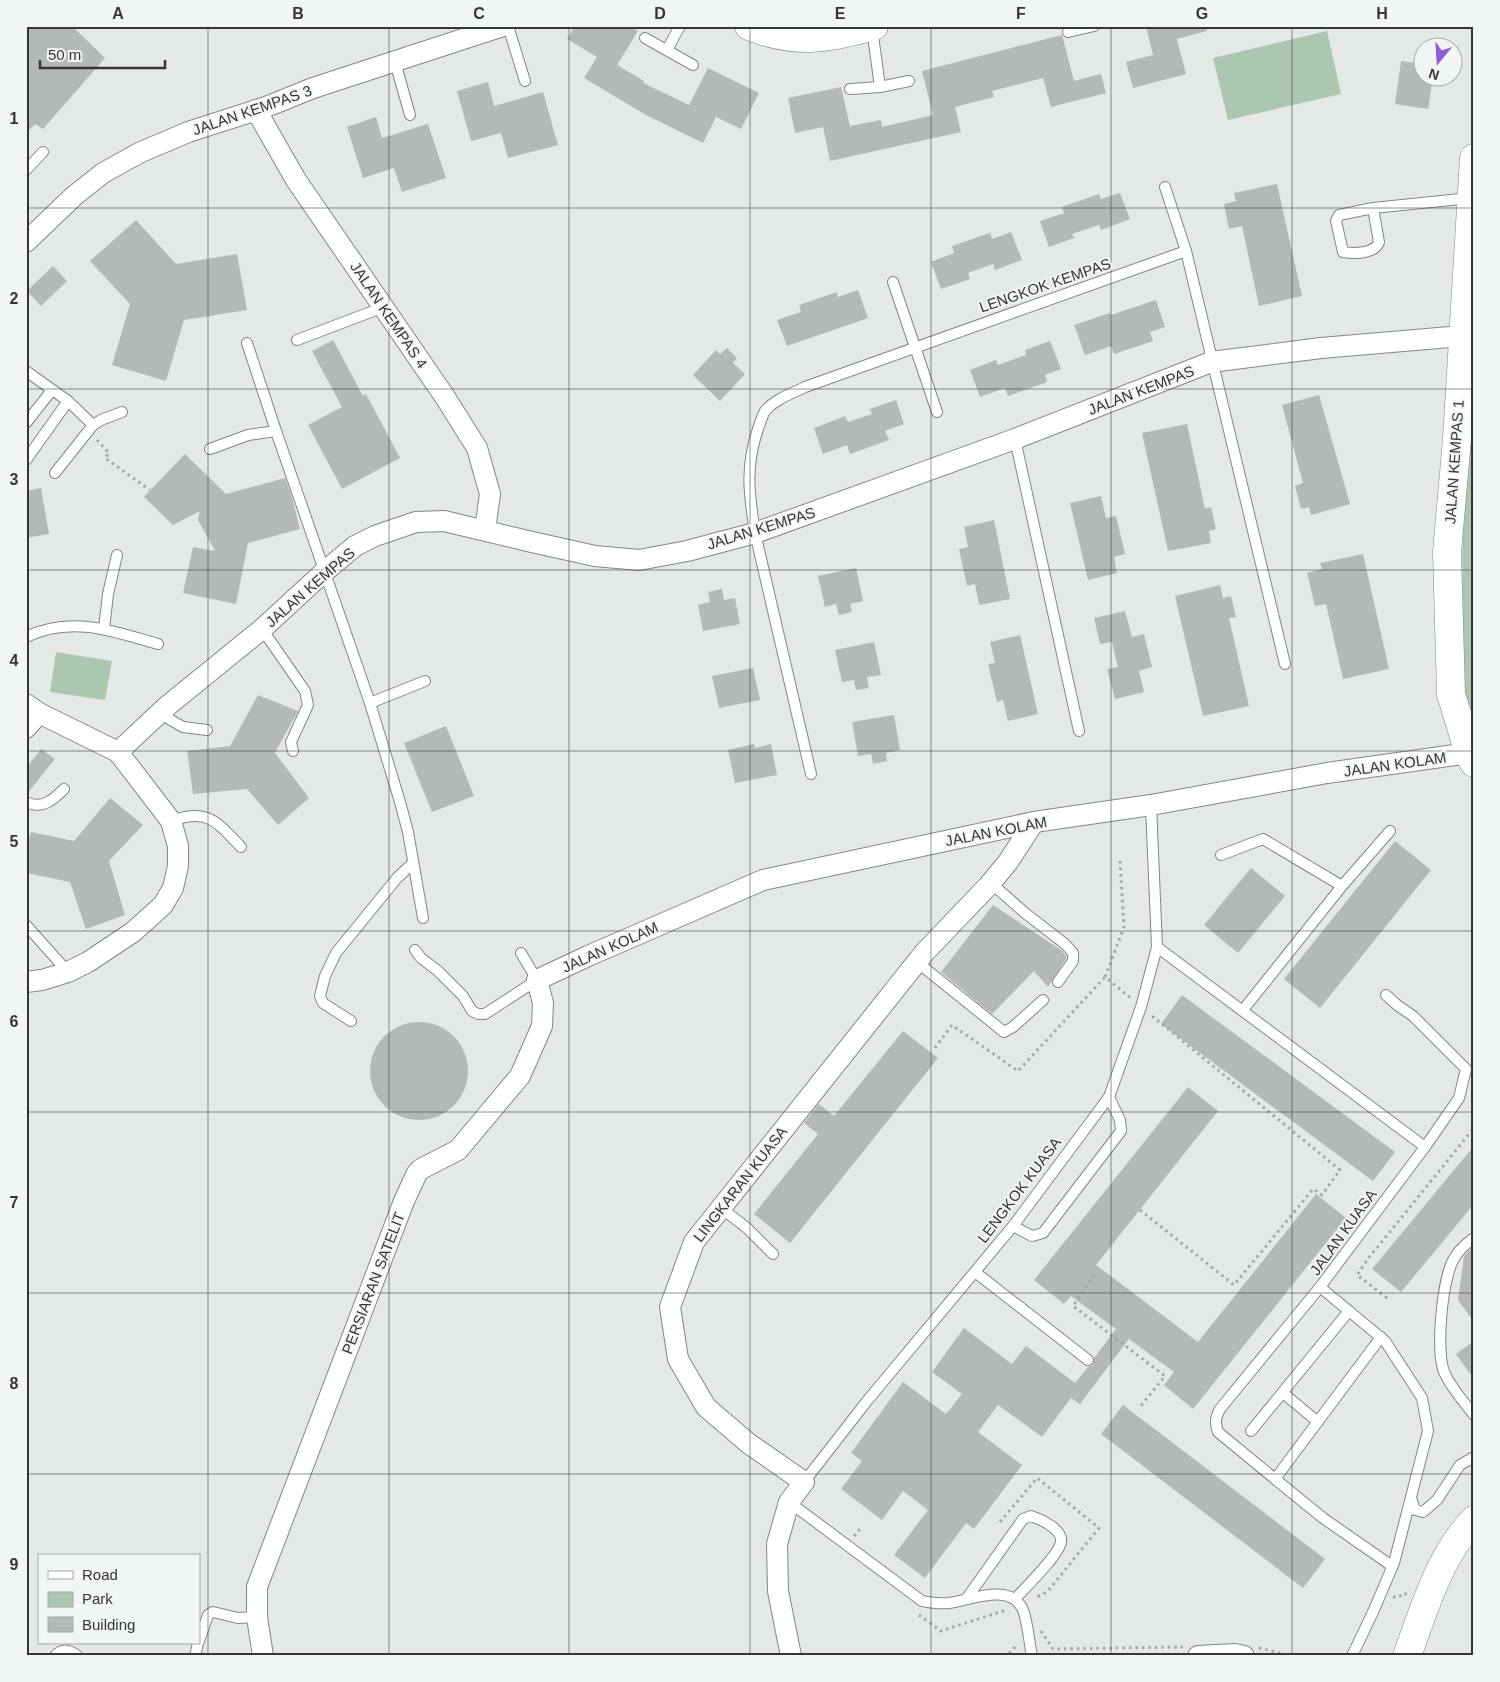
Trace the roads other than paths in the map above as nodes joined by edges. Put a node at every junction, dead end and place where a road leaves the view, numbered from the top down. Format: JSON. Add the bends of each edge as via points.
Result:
{"nodes":[{"id":1,"x":503,"y":26,"type":"edge"},
{"id":2,"x":508,"y":26,"type":"edge"},
{"id":3,"x":680,"y":26,"type":"edge"},
{"id":4,"x":749,"y":26,"type":"edge"},
{"id":5,"x":873,"y":26,"type":"edge"},
{"id":6,"x":1093,"y":26,"type":"edge"},
{"id":7,"x":1068,"y":32,"type":"dead end"},
{"id":8,"x":645,"y":38,"type":"dead end"},
{"id":9,"x":667,"y":50,"type":"junction"},
{"id":10,"x":396,"y":62,"type":"junction"},
{"id":11,"x":693,"y":65,"type":"dead end"},
{"id":12,"x":525,"y":81,"type":"dead end"},
{"id":13,"x":909,"y":81,"type":"dead end"},
{"id":14,"x":880,"y":87,"type":"junction"},
{"id":15,"x":850,"y":89,"type":"dead end"},
{"id":16,"x":256,"y":110,"type":"junction"},
{"id":17,"x":410,"y":115,"type":"dead end"},
{"id":18,"x":43,"y":152,"type":"dead end"},
{"id":19,"x":1474,"y":158,"type":"edge"},
{"id":20,"x":26,"y":170,"type":"edge"},
{"id":21,"x":1165,"y":187,"type":"dead end"},
{"id":22,"x":1471,"y":198,"type":"junction"},
{"id":23,"x":1373,"y":208,"type":"junction"},
{"id":24,"x":26,"y":242,"type":"edge"},
{"id":25,"x":1186,"y":251,"type":"junction"},
{"id":26,"x":893,"y":282,"type":"dead end"},
{"id":27,"x":384,"y":307,"type":"junction"},
{"id":28,"x":1468,"y":337,"type":"edge"},
{"id":29,"x":297,"y":340,"type":"dead end"},
{"id":30,"x":247,"y":343,"type":"dead end"},
{"id":31,"x":914,"y":347,"type":"junction"},
{"id":32,"x":1211,"y":362,"type":"junction"},
{"id":33,"x":26,"y":371,"type":"edge"},
{"id":34,"x":52,"y":390,"type":"junction"},
{"id":35,"x":68,"y":401,"type":"junction"},
{"id":36,"x":122,"y":412,"type":"dead end"},
{"id":37,"x":937,"y":412,"type":"dead end"},
{"id":38,"x":26,"y":423,"type":"edge"},
{"id":39,"x":91,"y":428,"type":"junction"},
{"id":40,"x":276,"y":431,"type":"junction"},
{"id":41,"x":1015,"y":439,"type":"junction"},
{"id":42,"x":210,"y":449,"type":"dead end"},
{"id":43,"x":26,"y":460,"type":"edge"},
{"id":44,"x":55,"y":473,"type":"dead end"},
{"id":45,"x":484,"y":530,"type":"junction"},
{"id":46,"x":756,"y":533,"type":"junction"},
{"id":47,"x":117,"y":555,"type":"dead end"},
{"id":48,"x":324,"y":572,"type":"junction"},
{"id":49,"x":104,"y":629,"type":"junction"},
{"id":50,"x":262,"y":629,"type":"junction"},
{"id":51,"x":26,"y":637,"type":"edge"},
{"id":52,"x":158,"y":644,"type":"dead end"},
{"id":53,"x":1285,"y":664,"type":"dead end"},
{"id":54,"x":425,"y":681,"type":"dead end"},
{"id":55,"x":370,"y":703,"type":"junction"},
{"id":56,"x":166,"y":707,"type":"junction"},
{"id":57,"x":30,"y":715,"type":"edge"},
{"id":58,"x":207,"y":730,"type":"dead end"},
{"id":59,"x":1079,"y":731,"type":"dead end"},
{"id":60,"x":293,"y":751,"type":"dead end"},
{"id":61,"x":118,"y":752,"type":"junction"},
{"id":62,"x":1472,"y":756,"type":"edge"},
{"id":63,"x":811,"y":774,"type":"dead end"},
{"id":64,"x":64,"y":789,"type":"dead end"},
{"id":65,"x":26,"y":802,"type":"edge"},
{"id":66,"x":1150,"y":805,"type":"junction"},
{"id":67,"x":171,"y":822,"type":"junction"},
{"id":68,"x":1034,"y":822,"type":"junction"},
{"id":69,"x":1390,"y":831,"type":"dead end"},
{"id":70,"x":241,"y":847,"type":"dead end"},
{"id":71,"x":1221,"y":855,"type":"dead end"},
{"id":72,"x":413,"y":864,"type":"junction"},
{"id":73,"x":991,"y":883,"type":"junction"},
{"id":74,"x":1342,"y":886,"type":"junction"},
{"id":75,"x":423,"y":918,"type":"dead end"},
{"id":76,"x":26,"y":925,"type":"edge"},
{"id":77,"x":1157,"y":947,"type":"junction"},
{"id":78,"x":415,"y":950,"type":"dead end"},
{"id":79,"x":521,"y":953,"type":"dead end"},
{"id":80,"x":917,"y":962,"type":"junction"},
{"id":81,"x":68,"y":972,"type":"junction"},
{"id":82,"x":537,"y":980,"type":"junction"},
{"id":83,"x":26,"y":982,"type":"edge"},
{"id":84,"x":1058,"y":982,"type":"dead end"},
{"id":85,"x":1386,"y":995,"type":"dead end"},
{"id":86,"x":1043,"y":1000,"type":"dead end"},
{"id":87,"x":1243,"y":1010,"type":"junction"},
{"id":88,"x":351,"y":1020,"type":"dead end"},
{"id":89,"x":1109,"y":1097,"type":"junction"},
{"id":90,"x":1425,"y":1147,"type":"junction"},
{"id":91,"x":721,"y":1208,"type":"junction"},
{"id":92,"x":1013,"y":1226,"type":"junction"},
{"id":93,"x":1474,"y":1238,"type":"edge"},
{"id":94,"x":773,"y":1254,"type":"dead end"},
{"id":95,"x":975,"y":1272,"type":"junction"},
{"id":96,"x":1320,"y":1287,"type":"junction"},
{"id":97,"x":1350,"y":1311,"type":"junction"},
{"id":98,"x":1381,"y":1337,"type":"junction"},
{"id":99,"x":1088,"y":1360,"type":"dead end"},
{"id":100,"x":1283,"y":1393,"type":"junction"},
{"id":101,"x":1474,"y":1415,"type":"edge"},
{"id":102,"x":1318,"y":1422,"type":"junction"},
{"id":103,"x":1251,"y":1431,"type":"dead end"},
{"id":104,"x":1474,"y":1457,"type":"edge"},
{"id":105,"x":1275,"y":1479,"type":"junction"},
{"id":106,"x":804,"y":1482,"type":"junction"},
{"id":107,"x":1411,"y":1496,"type":"junction"},
{"id":108,"x":789,"y":1502,"type":"junction"},
{"id":109,"x":1474,"y":1520,"type":"edge"},
{"id":110,"x":1392,"y":1566,"type":"junction"},
{"id":111,"x":967,"y":1598,"type":"junction"},
{"id":112,"x":1015,"y":1599,"type":"junction"},
{"id":113,"x":257,"y":1617,"type":"junction"},
{"id":114,"x":200,"y":1637,"type":"edge"},
{"id":115,"x":1194,"y":1652,"type":"edge"},
{"id":116,"x":1242,"y":1653,"type":"edge"},
{"id":117,"x":55,"y":1656,"type":"edge"},
{"id":118,"x":78,"y":1656,"type":"edge"},
{"id":119,"x":263,"y":1656,"type":"edge"},
{"id":120,"x":791,"y":1656,"type":"edge"},
{"id":121,"x":1032,"y":1656,"type":"edge"},
{"id":122,"x":1352,"y":1656,"type":"edge"},
{"id":123,"x":1407,"y":1656,"type":"edge"}],
"edges":[{"from":1,"to":10,"type":"street","name":"JALAN KEMPAS 3"},
{"from":2,"to":12,"type":"lane"},
{"from":3,"to":9,"type":"lane"},
{"from":4,"to":5,"type":"street","via":[[798,39],[831,37]]},
{"from":5,"to":14,"type":"lane"},
{"from":6,"to":7,"type":"lane"},
{"from":8,"to":9,"type":"lane"},
{"from":9,"to":11,"type":"lane"},
{"from":10,"to":16,"type":"street","name":"JALAN KEMPAS 3"},
{"from":10,"to":17,"type":"lane"},
{"from":13,"to":14,"type":"lane"},
{"from":14,"to":15,"type":"lane"},
{"from":16,"to":24,"type":"street","name":"JALAN KEMPAS 3","via":[[188,132],[138,153],[103,173]]},
{"from":16,"to":27,"type":"street","name":"JALAN KEMPAS 4","via":[[296,180]]},
{"from":18,"to":20,"type":"lane"},
{"from":19,"to":22,"type":"street","name":"JALAN KEMPAS 1"},
{"from":21,"to":25,"type":"lane"},
{"from":22,"to":23,"type":"lane"},
{"from":22,"to":28,"type":"street","name":"JALAN KEMPAS 1"},
{"from":23,"to":23,"type":"lane","via":[[1337,217],[1343,252],[1372,251],[1378,246]]},
{"from":25,"to":31,"type":"lane","name":"LENGKOK KEMPAS"},
{"from":25,"to":32,"type":"lane"},
{"from":26,"to":31,"type":"lane"},
{"from":27,"to":29,"type":"lane"},
{"from":27,"to":45,"type":"street","name":"JALAN KEMPAS 4","via":[[477,448],[490,494]]},
{"from":28,"to":32,"type":"street","name":"JALAN KEMPAS","via":[[1321,348]]},
{"from":28,"to":62,"type":"street","name":"JALAN KEMPAS 1","via":[[1447,552],[1451,694]]},
{"from":30,"to":40,"type":"lane"},
{"from":31,"to":37,"type":"lane"},
{"from":31,"to":46,"type":"lane","name":"LENGKOK KEMPAS","via":[[805,387],[781,398],[764,412],[748,472]]},
{"from":32,"to":41,"type":"street","name":"JALAN KEMPAS"},
{"from":32,"to":53,"type":"lane"},
{"from":33,"to":34,"type":"lane"},
{"from":34,"to":35,"type":"lane"},
{"from":34,"to":38,"type":"lane"},
{"from":35,"to":39,"type":"lane"},
{"from":35,"to":43,"type":"lane"},
{"from":36,"to":39,"type":"lane","via":[[101,420]]},
{"from":39,"to":44,"type":"lane"},
{"from":40,"to":42,"type":"lane","via":[[248,435]]},
{"from":40,"to":48,"type":"lane"},
{"from":41,"to":46,"type":"street","name":"JALAN KEMPAS"},
{"from":41,"to":59,"type":"lane"},
{"from":45,"to":46,"type":"street","name":"JALAN KEMPAS","via":[[595,556],[639,560]]},
{"from":45,"to":48,"type":"street","name":"JALAN KEMPAS","via":[[444,521],[416,522],[355,546]]},
{"from":46,"to":63,"type":"lane","name":"LENGKOK KEMPAS"},
{"from":47,"to":49,"type":"lane"},
{"from":48,"to":50,"type":"street","name":"JALAN KEMPAS"},
{"from":48,"to":55,"type":"lane"},
{"from":49,"to":51,"type":"lane","via":[[61,625]]},
{"from":49,"to":52,"type":"lane"},
{"from":50,"to":56,"type":"street","name":"JALAN KEMPAS"},
{"from":50,"to":60,"type":"lane","via":[[305,692],[308,705],[291,742]]},
{"from":54,"to":55,"type":"lane"},
{"from":55,"to":72,"type":"lane","via":[[408,832]]},
{"from":56,"to":58,"type":"lane","via":[[169,719],[183,727]]},
{"from":56,"to":61,"type":"street","name":"JALAN KEMPAS"},
{"from":57,"to":61,"type":"street"},
{"from":61,"to":67,"type":"street"},
{"from":62,"to":66,"type":"street","name":"JALAN KOLAM","via":[[1327,774]]},
{"from":64,"to":65,"type":"lane","via":[[52,801],[42,805]]},
{"from":66,"to":68,"type":"street","name":"JALAN KOLAM"},
{"from":66,"to":77,"type":"lane","name":"LENGKOK KUASA"},
{"from":67,"to":70,"type":"lane","via":[[203,815],[220,825]]},
{"from":67,"to":81,"type":"street","via":[[178,846],[178,866],[163,905],[133,932]]},
{"from":68,"to":73,"type":"street","name":"LINGKARAN KUASA"},
{"from":68,"to":82,"type":"street","name":"JALAN KOLAM","via":[[763,880]]},
{"from":69,"to":74,"type":"lane"},
{"from":71,"to":74,"type":"lane","via":[[1263,839]]},
{"from":72,"to":75,"type":"lane"},
{"from":72,"to":88,"type":"lane","via":[[397,878],[336,953],[325,976],[320,996],[323,1003]]},
{"from":73,"to":80,"type":"street","name":"LINGKARAN KUASA"},
{"from":73,"to":84,"type":"lane","via":[[1073,954],[1073,961]]},
{"from":74,"to":87,"type":"lane"},
{"from":76,"to":81,"type":"lane"},
{"from":77,"to":87,"type":"lane"},
{"from":77,"to":89,"type":"lane","name":"LENGKOK KUASA","via":[[1141,1007]]},
{"from":78,"to":82,"type":"lane","via":[[478,1014],[485,1014]]},
{"from":79,"to":82,"type":"lane","name":"PERSIARAN SATELIT"},
{"from":80,"to":86,"type":"lane","via":[[1004,1032]]},
{"from":80,"to":91,"type":"street","name":"LINGKARAN KUASA"},
{"from":81,"to":83,"type":"street"},
{"from":82,"to":113,"type":"street","name":"PERSIARAN SATELIT","via":[[543,1003],[542,1026],[520,1076],[458,1150],[421,1169],[412,1183],[259,1580]]},
{"from":85,"to":90,"type":"lane","name":"JALAN KUASA","via":[[1414,1016],[1466,1069],[1459,1098]]},
{"from":87,"to":90,"type":"lane"},
{"from":89,"to":92,"type":"lane","name":"LENGKOK KUASA"},
{"from":89,"to":92,"type":"lane","via":[[1120,1120],[1121,1131],[1043,1233],[1032,1236]]},
{"from":90,"to":96,"type":"lane","name":"JALAN KUASA"},
{"from":91,"to":94,"type":"lane"},
{"from":91,"to":106,"type":"street","name":"LINGKARAN KUASA","via":[[694,1242],[670,1307],[678,1359],[706,1407],[748,1443]]},
{"from":92,"to":95,"type":"lane","name":"LENGKOK KUASA"},
{"from":93,"to":101,"type":"lane","via":[[1455,1257],[1450,1268],[1439,1343],[1444,1374]]},
{"from":95,"to":99,"type":"lane"},
{"from":95,"to":106,"type":"lane","name":"LENGKOK KUASA"},
{"from":96,"to":97,"type":"lane","name":"JALAN KUASA"},
{"from":96,"to":105,"type":"lane","via":[[1216,1417],[1218,1432]]},
{"from":97,"to":98,"type":"lane","name":"JALAN KUASA"},
{"from":97,"to":100,"type":"lane"},
{"from":98,"to":102,"type":"lane"},
{"from":98,"to":107,"type":"lane","name":"JALAN KUASA","via":[[1422,1398],[1428,1431]]},
{"from":100,"to":102,"type":"lane"},
{"from":100,"to":103,"type":"lane"},
{"from":102,"to":105,"type":"lane"},
{"from":104,"to":107,"type":"lane","via":[[1460,1465],[1436,1500],[1423,1512],[1414,1510]]},
{"from":105,"to":110,"type":"lane","via":[[1323,1518]]},
{"from":106,"to":108,"type":"street"},
{"from":107,"to":110,"type":"lane","name":"JALAN KUASA"},
{"from":108,"to":111,"type":"lane","via":[[922,1601],[936,1604]]},
{"from":108,"to":120,"type":"street","via":[[777,1544],[778,1592]]},
{"from":109,"to":123,"type":"street","via":[[1451,1550]]},
{"from":110,"to":122,"type":"lane","name":"JALAN KUASA"},
{"from":111,"to":112,"type":"lane","via":[[1003,1594]]},
{"from":111,"to":112,"type":"lane","via":[[1023,1520],[1031,1516],[1055,1529],[1061,1536],[1061,1542],[1056,1553]]},
{"from":112,"to":121,"type":"lane","via":[[1023,1610]]},
{"from":113,"to":114,"type":"lane","via":[[238,1618],[213,1612],[208,1615]]},
{"from":113,"to":119,"type":"street","name":"PERSIARAN SATELIT"},
{"from":115,"to":116,"type":"street"},
{"from":117,"to":118,"type":"lane","via":[[65,1650]]}]}
